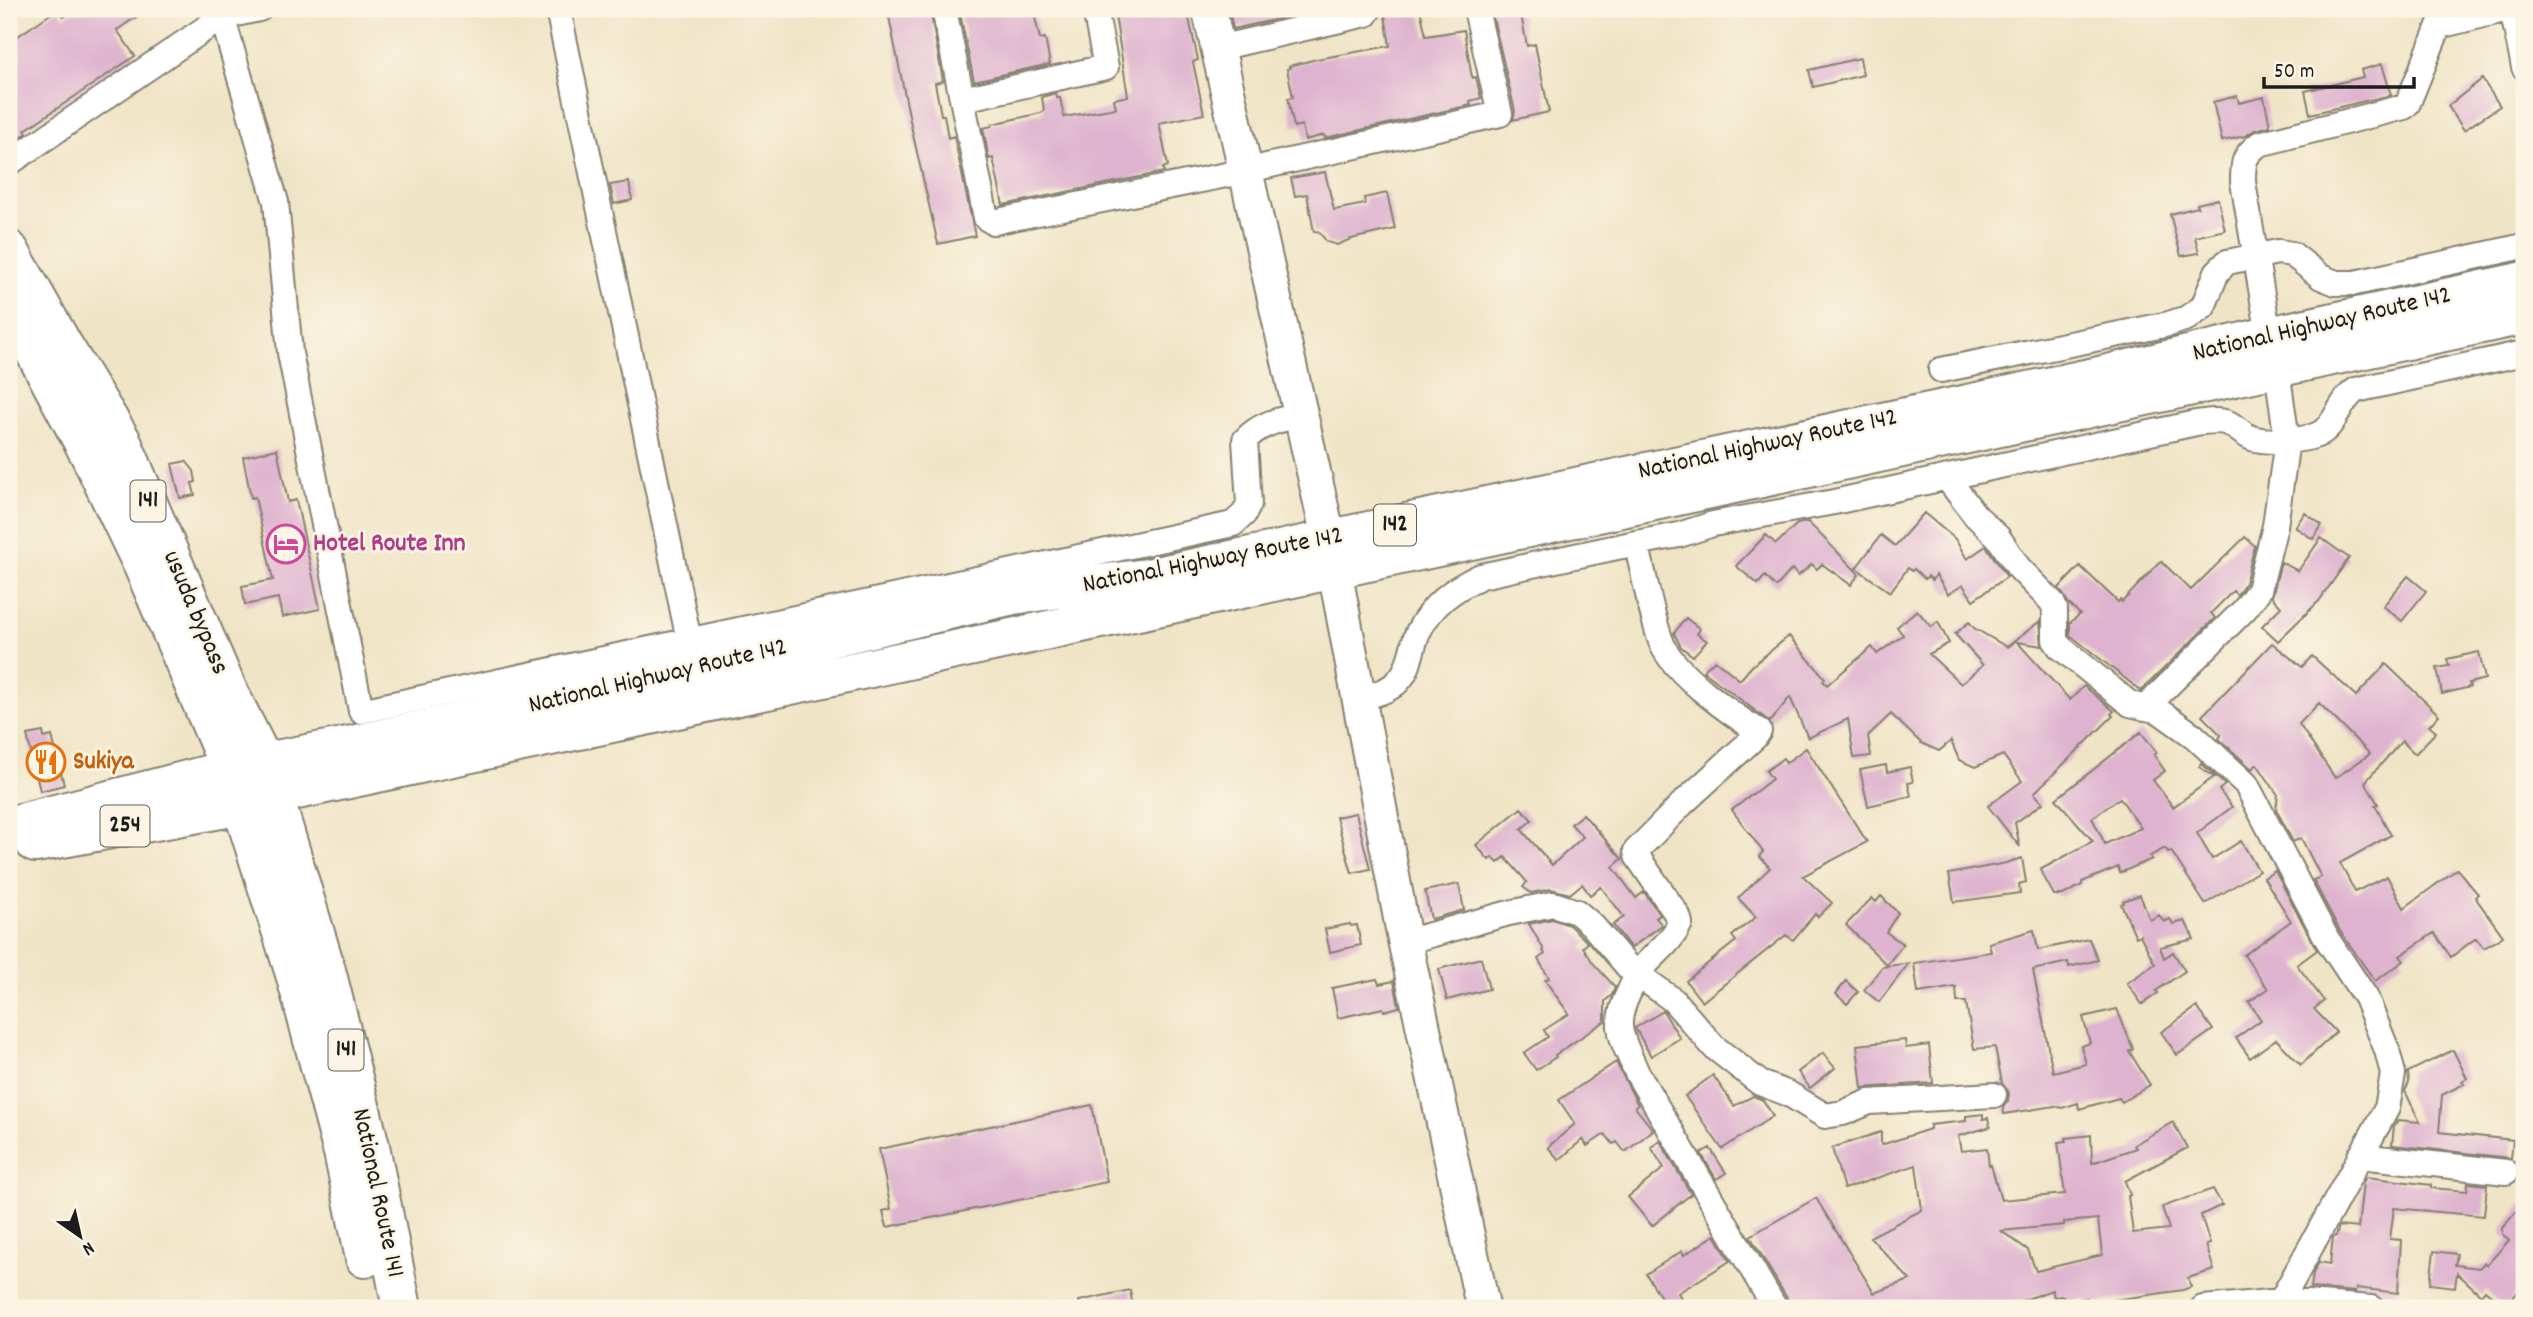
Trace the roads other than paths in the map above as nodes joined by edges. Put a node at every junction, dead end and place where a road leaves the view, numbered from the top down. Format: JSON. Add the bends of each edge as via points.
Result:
{"nodes":[{"id":1,"x":259,"y":9,"type":"edge"},
{"id":2,"x":558,"y":9,"type":"edge"},
{"id":3,"x":944,"y":9,"type":"edge"},
{"id":4,"x":1095,"y":9,"type":"edge"},
{"id":5,"x":1209,"y":9,"type":"edge"},
{"id":6,"x":1369,"y":9,"type":"edge"},
{"id":7,"x":1476,"y":9,"type":"edge"},
{"id":8,"x":2510,"y":9,"type":"edge"},
{"id":9,"x":221,"y":13,"type":"edge"},
{"id":10,"x":1218,"y":48,"type":"junction"},
{"id":11,"x":2524,"y":67,"type":"edge"},
{"id":12,"x":962,"y":99,"type":"junction"},
{"id":13,"x":9,"y":163,"type":"edge"},
{"id":14,"x":1245,"y":170,"type":"junction"},
{"id":15,"x":2524,"y":246,"type":"edge"},
{"id":16,"x":9,"y":250,"type":"edge"},
{"id":17,"x":2257,"y":257,"type":"junction"},
{"id":18,"x":2524,"y":281,"type":"edge"},
{"id":19,"x":9,"y":304,"type":"edge"},
{"id":20,"x":2524,"y":315,"type":"edge"},
{"id":21,"x":2273,"y":353,"type":"junction"},
{"id":22,"x":2524,"y":353,"type":"edge"},
{"id":23,"x":1941,"y":370,"type":"dead end"},
{"id":24,"x":1300,"y":415,"type":"junction"},
{"id":25,"x":2287,"y":440,"type":"junction"},
{"id":26,"x":1947,"y":478,"type":"junction"},
{"id":27,"x":1636,"y":543,"type":"junction"},
{"id":28,"x":1331,"y":554,"type":"junction"},
{"id":29,"x":692,"y":655,"type":"junction"},
{"id":30,"x":1359,"y":698,"type":"junction"},
{"id":31,"x":2144,"y":708,"type":"junction"},
{"id":32,"x":253,"y":783,"type":"junction"},
{"id":33,"x":9,"y":826,"type":"edge"},
{"id":34,"x":9,"y":847,"type":"edge"},
{"id":35,"x":1405,"y":942,"type":"junction"},
{"id":36,"x":1638,"y":973,"type":"junction"},
{"id":37,"x":1994,"y":1095,"type":"dead end"},
{"id":38,"x":2360,"y":1156,"type":"junction"},
{"id":39,"x":2506,"y":1172,"type":"dead end"},
{"id":40,"x":2281,"y":1301,"type":"junction"},
{"id":41,"x":376,"y":1308,"type":"edge"},
{"id":42,"x":402,"y":1308,"type":"edge"},
{"id":43,"x":1483,"y":1308,"type":"edge"},
{"id":44,"x":1775,"y":1308,"type":"edge"},
{"id":45,"x":2203,"y":1308,"type":"edge"},
{"id":46,"x":2371,"y":1308,"type":"edge"}],
"edges":[{"from":1,"to":9,"type":"street"},
{"from":2,"to":29,"type":"street"},
{"from":3,"to":12,"type":"street"},
{"from":4,"to":12,"type":"street","via":[[1106,67]]},
{"from":5,"to":10,"type":"street"},
{"from":6,"to":10,"type":"street","via":[[1366,14]]},
{"from":7,"to":14,"type":"street","via":[[1500,114]]},
{"from":8,"to":11,"type":"street"},
{"from":8,"to":17,"type":"street","via":[[2439,26],[2404,107],[2259,144],[2248,152],[2243,182]]},
{"from":9,"to":13,"type":"street"},
{"from":9,"to":29,"type":"street","via":[[276,202],[290,353],[361,711]]},
{"from":10,"to":14,"type":"street"},
{"from":12,"to":14,"type":"street","via":[[986,218],[993,222]]},
{"from":14,"to":24,"type":"street"},
{"from":15,"to":17,"type":"street","via":[[2356,283],[2321,277],[2292,254]]},
{"from":16,"to":32,"type":"highway","name":"usuda bypass","number":"141","via":[[121,440],[226,687]]},
{"from":17,"to":21,"type":"street"},
{"from":17,"to":23,"type":"street","via":[[2227,262],[2217,272],[2203,307],[2187,318]]},
{"from":18,"to":21,"type":"highway","name":"National Highway Route 142","number":"142"},
{"from":19,"to":32,"type":"highway","name":"usuda bypass","number":"141"},
{"from":20,"to":21,"type":"highway","name":"National Highway Route 142","number":"142"},
{"from":21,"to":25,"type":"street"},
{"from":21,"to":28,"type":"highway","name":"National Highway Route 142","number":"142","via":[[2099,376]]},
{"from":22,"to":25,"type":"street","via":[[2356,390],[2319,434]]},
{"from":24,"to":28,"type":"street"},
{"from":24,"to":29,"type":"street","via":[[1267,424],[1245,440],[1249,505],[1233,524]]},
{"from":25,"to":26,"type":"street","via":[[2252,438],[2228,423],[2214,421]]},
{"from":25,"to":31,"type":"street","via":[[2275,526],[2259,590]]},
{"from":26,"to":27,"type":"street","via":[[1713,523]]},
{"from":26,"to":31,"type":"street","via":[[2018,568],[2052,602],[2055,640],[2114,693]]},
{"from":27,"to":30,"type":"street","via":[[1481,576],[1452,590],[1425,619],[1399,681],[1389,691]]},
{"from":27,"to":36,"type":"street","via":[[1662,644],[1672,660],[1759,731],[1636,851],[1680,923]]},
{"from":28,"to":29,"type":"highway","name":"National Highway Route 142","number":"142","via":[[1013,595]]},
{"from":28,"to":30,"type":"street"},
{"from":28,"to":32,"type":"highway","name":"National Highway Route 142","number":"142","via":[[702,700]]},
{"from":29,"to":32,"type":"highway","name":"National Highway Route 142","number":"142"},
{"from":30,"to":35,"type":"street"},
{"from":31,"to":38,"type":"street","via":[[2159,711],[2194,736],[2246,784],[2327,939],[2366,998],[2393,1074],[2387,1108]]},
{"from":32,"to":33,"type":"highway","number":"254"},
{"from":32,"to":34,"type":"highway","number":"254"},
{"from":32,"to":41,"type":"highway","name":"National Route 141","number":"141"},
{"from":32,"to":42,"type":"highway","name":"National Route 141","number":"141","via":[[326,970]]},
{"from":35,"to":36,"type":"street","via":[[1553,904],[1577,912]]},
{"from":35,"to":43,"type":"street"},
{"from":36,"to":37,"type":"street","via":[[1743,1070],[1825,1116],[1869,1102]]},
{"from":36,"to":44,"type":"street","via":[[1618,1018],[1621,1035],[1637,1073]]},
{"from":38,"to":39,"type":"street"},
{"from":38,"to":40,"type":"street"},
{"from":40,"to":45,"type":"street"},
{"from":40,"to":46,"type":"street"}]}
